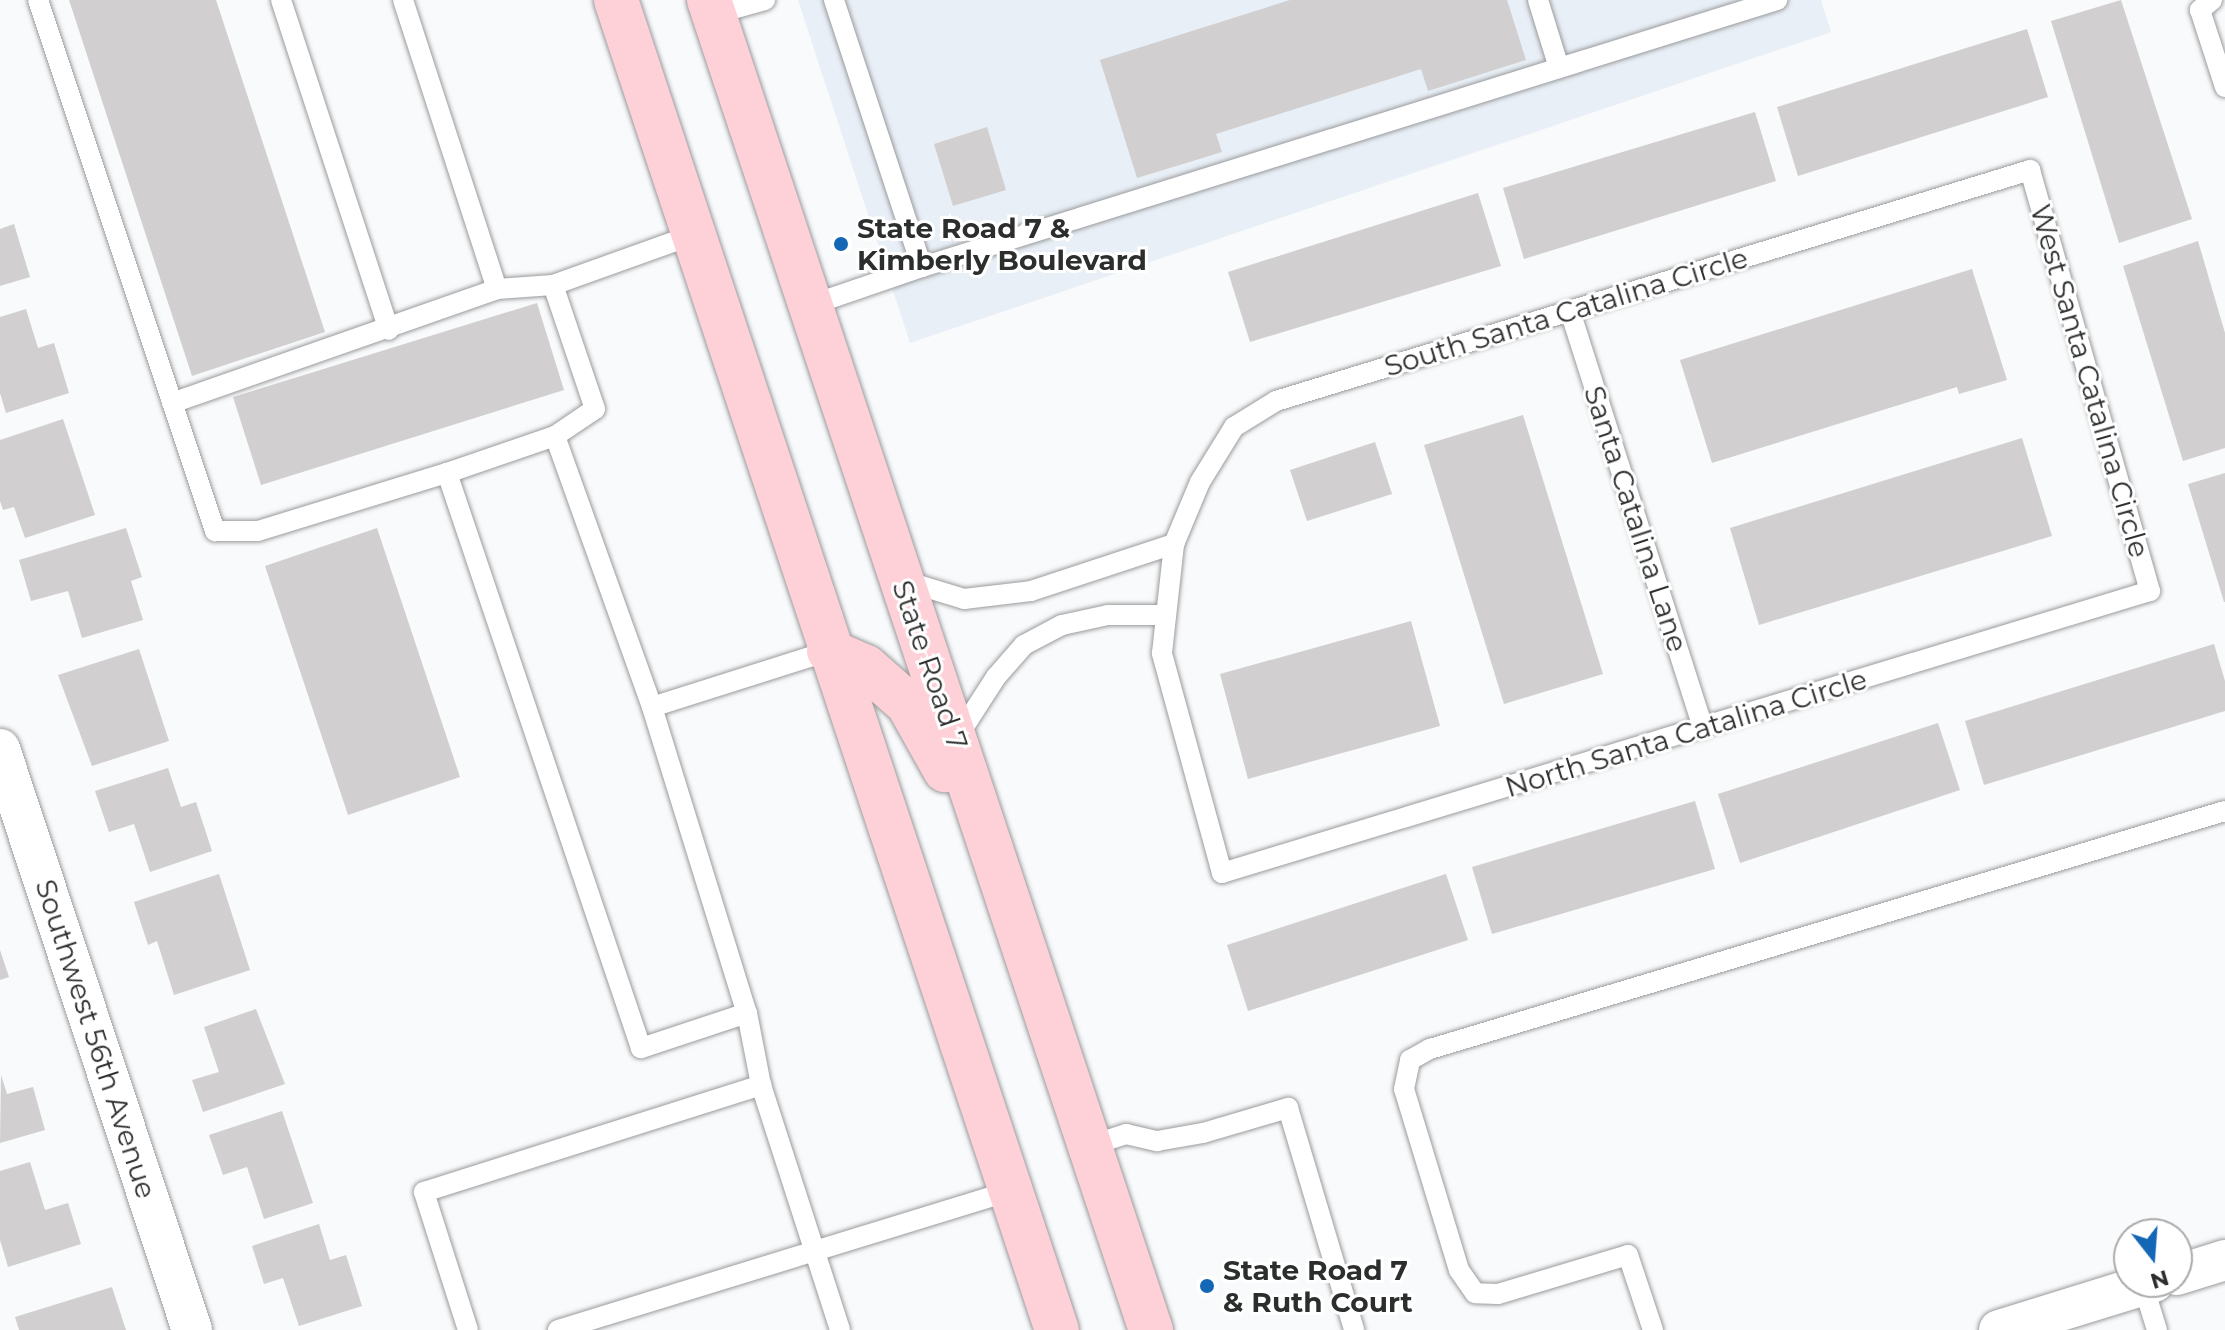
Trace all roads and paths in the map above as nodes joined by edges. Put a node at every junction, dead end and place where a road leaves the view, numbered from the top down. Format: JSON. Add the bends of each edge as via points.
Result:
{"nodes":[{"id":1,"x":38,"y":0,"type":"edge"},
{"id":2,"x":281,"y":0,"type":"edge"},
{"id":3,"x":403,"y":0,"type":"edge"},
{"id":4,"x":616,"y":0,"type":"edge"},
{"id":5,"x":765,"y":0,"type":"edge"},
{"id":6,"x":834,"y":0,"type":"edge"},
{"id":7,"x":1538,"y":0,"type":"edge"},
{"id":8,"x":1777,"y":0,"type":"edge"},
{"id":9,"x":2212,"y":0,"type":"edge"},
{"id":10,"x":712,"y":7,"type":"edge"},
{"id":11,"x":1559,"y":68,"type":"junction"},
{"id":12,"x":2225,"y":87,"type":"edge"},
{"id":13,"x":2030,"y":170,"type":"joint"},
{"id":14,"x":693,"y":235,"type":"junction"},
{"id":15,"x":922,"y":267,"type":"junction"},
{"id":16,"x":553,"y":285,"type":"junction"},
{"id":17,"x":497,"y":289,"type":"junction"},
{"id":18,"x":811,"y":305,"type":"junction"},
{"id":19,"x":1570,"y":311,"type":"junction"},
{"id":20,"x":389,"y":330,"type":"junction"},
{"id":21,"x":172,"y":403,"type":"junction"},
{"id":22,"x":555,"y":436,"type":"junction"},
{"id":23,"x":447,"y":473,"type":"junction"},
{"id":24,"x":1174,"y":544,"type":"junction"},
{"id":25,"x":902,"y":580,"type":"junction"},
{"id":26,"x":2150,"y":591,"type":"joint"},
{"id":27,"x":1163,"y":615,"type":"junction"},
{"id":28,"x":829,"y":651,"type":"junction"},
{"id":29,"x":652,"y":707,"type":"junction"},
{"id":30,"x":1703,"y":728,"type":"junction"},
{"id":31,"x":956,"y":739,"type":"junction"},
{"id":32,"x":0,"y":749,"type":"edge"},
{"id":33,"x":7,"y":793,"type":"edge"},
{"id":34,"x":2225,"y":811,"type":"edge"},
{"id":35,"x":992,"y":852,"type":"junction"},
{"id":36,"x":1222,"y":873,"type":"joint"},
{"id":37,"x":747,"y":1013,"type":"junction"},
{"id":38,"x":761,"y":1085,"type":"junction"},
{"id":39,"x":1089,"y":1146,"type":"junction"},
{"id":40,"x":1009,"y":1191,"type":"junction"},
{"id":41,"x":814,"y":1250,"type":"junction"},
{"id":42,"x":2225,"y":1260,"type":"edge"},
{"id":43,"x":2193,"y":1270,"type":"edge"},
{"id":44,"x":2113,"y":1295,"type":"edge"},
{"id":45,"x":2158,"y":1298,"type":"edge"},
{"id":46,"x":192,"y":1330,"type":"edge"},
{"id":47,"x":468,"y":1330,"type":"edge"},
{"id":48,"x":558,"y":1330,"type":"edge"},
{"id":49,"x":840,"y":1330,"type":"edge"},
{"id":50,"x":1057,"y":1330,"type":"edge"},
{"id":51,"x":1151,"y":1330,"type":"edge"},
{"id":52,"x":1354,"y":1330,"type":"edge"},
{"id":53,"x":1653,"y":1330,"type":"edge"},
{"id":54,"x":1999,"y":1330,"type":"edge"},
{"id":55,"x":2157,"y":1330,"type":"edge"}],
"edges":[{"from":1,"to":21,"type":"lane"},
{"from":2,"to":20,"type":"lane"},
{"from":3,"to":17,"type":"lane"},
{"from":4,"to":14,"type":"main road"},
{"from":5,"to":10,"type":"lane"},
{"from":6,"to":15,"type":"lane"},
{"from":7,"to":11,"type":"lane"},
{"from":8,"to":11,"type":"lane"},
{"from":9,"to":12,"type":"lane","via":[[2200,10]]},
{"from":10,"to":18,"type":"main road","name":"State Road 7"},
{"from":11,"to":15,"type":"lane"},
{"from":13,"to":19,"type":"lane","name":"South Santa Catalina Circle"},
{"from":13,"to":26,"type":"lane","name":"West Santa Catalina Circle"},
{"from":14,"to":16,"type":"lane"},
{"from":14,"to":28,"type":"main road"},
{"from":15,"to":18,"type":"lane"},
{"from":16,"to":17,"type":"lane"},
{"from":16,"to":22,"type":"lane","via":[[595,409]]},
{"from":17,"to":20,"type":"lane"},
{"from":18,"to":25,"type":"main road","name":"State Road 7"},
{"from":19,"to":24,"type":"lane","name":"South Santa Catalina Circle","via":[[1276,401],[1234,427],[1200,482]]},
{"from":19,"to":30,"type":"lane","name":"Santa Catalina Lane"},
{"from":20,"to":21,"type":"lane"},
{"from":21,"to":23,"type":"lane","via":[[215,531],[258,531]]},
{"from":22,"to":23,"type":"lane"},
{"from":22,"to":29,"type":"lane"},
{"from":23,"to":37,"type":"lane","via":[[641,1048]]},
{"from":24,"to":25,"type":"lane","via":[[1017,593],[964,599]]},
{"from":24,"to":27,"type":"lane","name":"South Santa Catalina Circle"},
{"from":25,"to":31,"type":"main road","name":"State Road 7"},
{"from":26,"to":30,"type":"lane","name":"North Santa Catalina Circle"},
{"from":27,"to":31,"type":"lane","via":[[1108,615],[1062,625],[1024,645]]},
{"from":27,"to":36,"type":"lane","name":"South Santa Catalina Circle","via":[[1162,653]]},
{"from":28,"to":29,"type":"lane"},
{"from":28,"to":35,"type":"main road","via":[[866,667],[908,704]]},
{"from":28,"to":40,"type":"main road"},
{"from":29,"to":37,"type":"lane"},
{"from":30,"to":36,"type":"lane","name":"North Santa Catalina Circle"},
{"from":31,"to":35,"type":"main road","name":"State Road 7"},
{"from":32,"to":33,"type":"street","name":"Southwest 56th Avenue"},
{"from":33,"to":46,"type":"street","name":"Southwest 56th Avenue"},
{"from":34,"to":53,"type":"lane","via":[[1430,1049],[1410,1060],[1404,1089],[1459,1270],[1475,1293],[1498,1294],[1628,1255]]},
{"from":35,"to":39,"type":"main road","name":"State Road 7"},
{"from":37,"to":38,"type":"lane"},
{"from":38,"to":41,"type":"lane"},
{"from":38,"to":47,"type":"lane","via":[[424,1192]]},
{"from":39,"to":51,"type":"main road","name":"State Road 7"},
{"from":39,"to":52,"type":"lane","via":[[1126,1134],[1157,1141],[1203,1133],[1288,1108]]},
{"from":40,"to":41,"type":"lane"},
{"from":40,"to":50,"type":"main road"},
{"from":41,"to":48,"type":"lane"},
{"from":41,"to":49,"type":"lane"},
{"from":42,"to":43,"type":"street"},
{"from":44,"to":54,"type":"street"},
{"from":45,"to":55,"type":"lane"}]}
